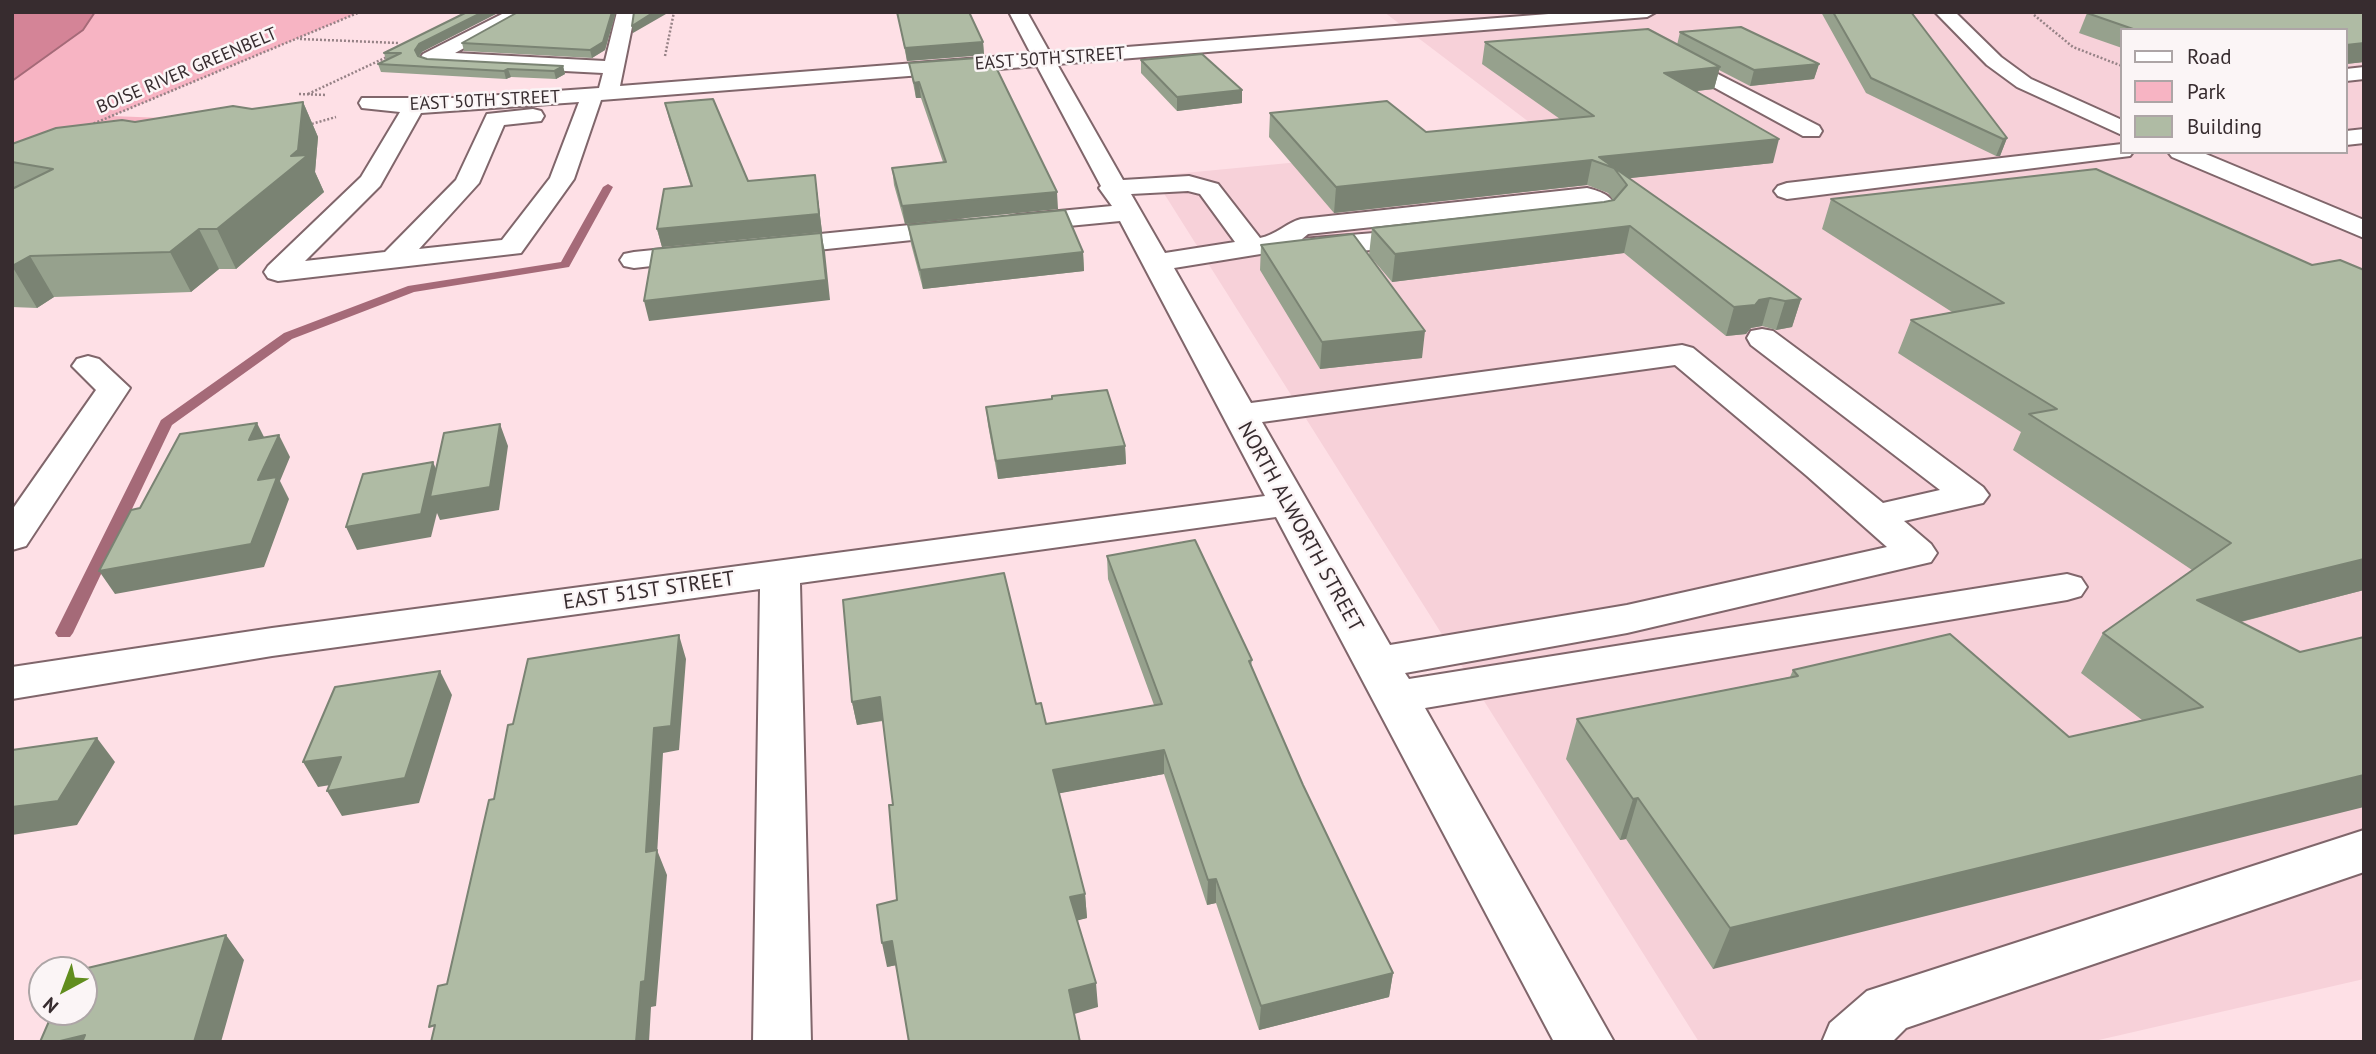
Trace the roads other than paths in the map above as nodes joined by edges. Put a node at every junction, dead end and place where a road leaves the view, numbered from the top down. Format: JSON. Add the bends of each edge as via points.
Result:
{"nodes":[{"id":1,"x":522,"y":12,"type":"edge"},
{"id":2,"x":626,"y":12,"type":"edge"},
{"id":3,"x":1018,"y":12,"type":"edge"},
{"id":4,"x":1399,"y":12,"type":"edge"},
{"id":5,"x":1647,"y":12,"type":"edge"},
{"id":6,"x":1944,"y":12,"type":"edge"},
{"id":7,"x":1597,"y":14,"type":"edge"},
{"id":8,"x":1559,"y":15,"type":"edge"},
{"id":9,"x":1424,"y":30,"type":"junction"},
{"id":10,"x":1633,"y":35,"type":"edge"},
{"id":11,"x":472,"y":37,"type":"junction"},
{"id":12,"x":508,"y":40,"type":"edge"},
{"id":13,"x":1655,"y":47,"type":"edge"},
{"id":14,"x":1042,"y":60,"type":"junction"},
{"id":15,"x":614,"y":67,"type":"junction"},
{"id":16,"x":2111,"y":99,"type":"dead end"},
{"id":17,"x":595,"y":100,"type":"junction"},
{"id":18,"x":370,"y":103,"type":"dead end"},
{"id":19,"x":2064,"y":103,"type":"junction"},
{"id":20,"x":414,"y":107,"type":"junction"},
{"id":21,"x":2120,"y":127,"type":"edge"},
{"id":22,"x":1811,"y":131,"type":"dead end"},
{"id":23,"x":2120,"y":151,"type":"edge"},
{"id":24,"x":2185,"y":154,"type":"edge"},
{"id":25,"x":1787,"y":191,"type":"dead end"},
{"id":26,"x":1119,"y":200,"type":"junction"},
{"id":27,"x":2364,"y":230,"type":"edge"},
{"id":28,"x":1266,"y":245,"type":"junction"},
{"id":29,"x":393,"y":260,"type":"junction"},
{"id":30,"x":634,"y":260,"type":"dead end"},
{"id":31,"x":1154,"y":263,"type":"junction"},
{"id":32,"x":1762,"y":338,"type":"dead end"},
{"id":33,"x":88,"y":366,"type":"dead end"},
{"id":34,"x":1238,"y":415,"type":"junction"},
{"id":35,"x":1287,"y":504,"type":"junction"},
{"id":36,"x":1875,"y":516,"type":"junction"},
{"id":37,"x":12,"y":538,"type":"edge"},
{"id":38,"x":780,"y":573,"type":"junction"},
{"id":39,"x":2067,"y":587,"type":"dead end"},
{"id":40,"x":1384,"y":680,"type":"junction"},
{"id":41,"x":12,"y":683,"type":"edge"},
{"id":42,"x":2364,"y":851,"type":"edge"},
{"id":43,"x":782,"y":1042,"type":"edge"},
{"id":44,"x":1585,"y":1042,"type":"edge"},
{"id":45,"x":1851,"y":1042,"type":"edge"}],
"edges":[{"from":1,"to":11,"type":"street"},
{"from":2,"to":15,"type":"street","via":[[608,46]]},
{"from":3,"to":14,"type":"street","name":"NORTH ALWORTH STREET"},
{"from":4,"to":9,"type":"street"},
{"from":5,"to":7,"type":"street","name":"EAST 50TH STREET"},
{"from":6,"to":19,"type":"street","via":[[1994,61]]},
{"from":7,"to":8,"type":"street","name":"EAST 50TH STREET"},
{"from":7,"to":10,"type":"street"},
{"from":8,"to":9,"type":"street","name":"EAST 50TH STREET"},
{"from":9,"to":14,"type":"street","name":"EAST 50TH STREET"},
{"from":11,"to":12,"type":"street"},
{"from":11,"to":15,"type":"street","via":[[430,58]]},
{"from":13,"to":22,"type":"street"},
{"from":14,"to":17,"type":"street","name":"EAST 50TH STREET"},
{"from":14,"to":26,"type":"street","name":"NORTH ALWORTH STREET"},
{"from":15,"to":17,"type":"street"},
{"from":16,"to":19,"type":"street"},
{"from":17,"to":20,"type":"street","name":"EAST 50TH STREET"},
{"from":17,"to":29,"type":"street","via":[[495,119],[467,183]]},
{"from":17,"to":29,"type":"street","via":[[562,179],[511,247]]},
{"from":18,"to":20,"type":"street","name":"EAST 50TH STREET"},
{"from":19,"to":21,"type":"street"},
{"from":20,"to":29,"type":"street","via":[[371,181],[278,272]]},
{"from":23,"to":25,"type":"street"},
{"from":24,"to":27,"type":"street"},
{"from":26,"to":28,"type":"street","via":[[1189,183],[1209,189]]},
{"from":26,"to":30,"type":"street","via":[[988,226]]},
{"from":26,"to":31,"type":"street","name":"NORTH ALWORTH STREET"},
{"from":28,"to":28,"type":"street","via":[[1370,244],[1598,218],[1606,212],[1603,203],[1587,196],[1301,227]]},
{"from":28,"to":31,"type":"street"},
{"from":31,"to":34,"type":"street","name":"NORTH ALWORTH STREET"},
{"from":32,"to":36,"type":"street","via":[[1970,495]]},
{"from":33,"to":37,"type":"street","via":[[114,388]]},
{"from":34,"to":35,"type":"street","name":"NORTH ALWORTH STREET"},
{"from":34,"to":36,"type":"street","via":[[1682,355]]},
{"from":35,"to":38,"type":"street","name":"EAST 51ST STREET"},
{"from":35,"to":40,"type":"street","name":"NORTH ALWORTH STREET"},
{"from":36,"to":40,"type":"street","via":[[1917,553]]},
{"from":38,"to":41,"type":"street","name":"EAST 51ST STREET","via":[[272,642]]},
{"from":38,"to":43,"type":"street"},
{"from":39,"to":40,"type":"street"},
{"from":40,"to":44,"type":"street","name":"NORTH ALWORTH STREET"},
{"from":42,"to":45,"type":"street","via":[[1887,1009]]}]}
